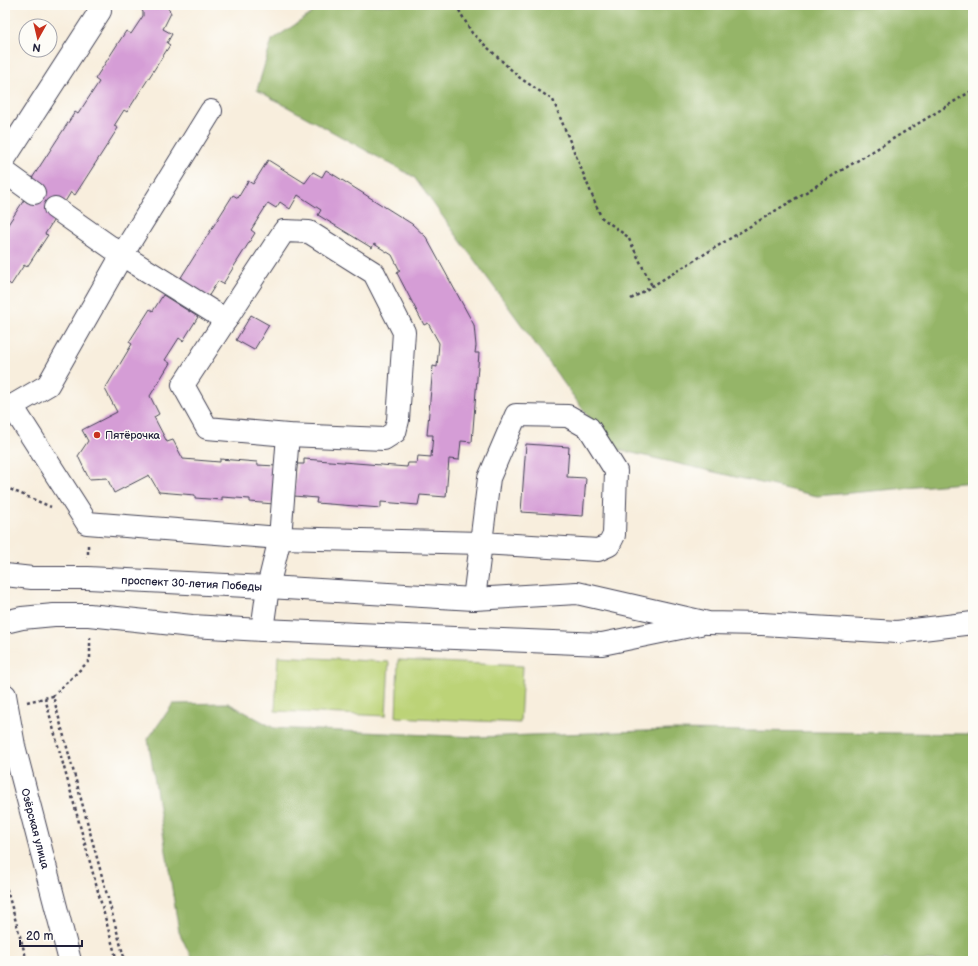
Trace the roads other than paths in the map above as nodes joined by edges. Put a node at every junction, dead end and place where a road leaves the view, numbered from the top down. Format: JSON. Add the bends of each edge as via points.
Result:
{"nodes":[{"id":1,"x":97,"y":5,"type":"edge"},
{"id":2,"x":211,"y":111,"type":"dead end"},
{"id":3,"x":5,"y":158,"type":"edge"},
{"id":4,"x":5,"y":172,"type":"edge"},
{"id":5,"x":34,"y":193,"type":"dead end"},
{"id":6,"x":55,"y":208,"type":"dead end"},
{"id":7,"x":122,"y":255,"type":"junction"},
{"id":8,"x":226,"y":320,"type":"junction"},
{"id":9,"x":8,"y":408,"type":"edge"},
{"id":10,"x":288,"y":435,"type":"junction"},
{"id":11,"x":280,"y":538,"type":"junction"},
{"id":12,"x":481,"y":543,"type":"junction"},
{"id":13,"x":5,"y":575,"type":"edge"},
{"id":14,"x":268,"y":587,"type":"junction"},
{"id":15,"x":474,"y":599,"type":"junction"},
{"id":16,"x":5,"y":622,"type":"edge"},
{"id":17,"x":708,"y":623,"type":"junction"},
{"id":18,"x":973,"y":623,"type":"edge"},
{"id":19,"x":262,"y":630,"type":"junction"},
{"id":20,"x":5,"y":695,"type":"edge"},
{"id":21,"x":5,"y":726,"type":"edge"},
{"id":22,"x":14,"y":746,"type":"junction"},
{"id":23,"x":70,"y":961,"type":"edge"}],
"edges":[{"from":1,"to":3,"type":"street","via":[[100,10]]},
{"from":2,"to":7,"type":"street"},
{"from":4,"to":5,"type":"street"},
{"from":6,"to":7,"type":"street"},
{"from":7,"to":8,"type":"street"},
{"from":7,"to":9,"type":"street","via":[[48,385]]},
{"from":8,"to":10,"type":"street","via":[[183,385],[207,428]]},
{"from":8,"to":10,"type":"street","via":[[284,231],[309,232],[374,273],[404,332],[398,420],[394,432],[384,439]]},
{"from":9,"to":11,"type":"street","via":[[87,523]]},
{"from":10,"to":11,"type":"street"},
{"from":11,"to":12,"type":"street"},
{"from":11,"to":14,"type":"street"},
{"from":12,"to":12,"type":"street","via":[[489,478],[516,415],[568,416],[589,428],[616,471],[614,535],[609,546],[598,550]]},
{"from":12,"to":15,"type":"street"},
{"from":13,"to":14,"type":"street","name":"проспект 30-летия Победы"},
{"from":14,"to":15,"type":"street"},
{"from":14,"to":19,"type":"street","name":"проспект 30-летия Победы"},
{"from":15,"to":17,"type":"street","via":[[577,593]]},
{"from":16,"to":19,"type":"street","via":[[54,615],[89,615],[192,626]]},
{"from":17,"to":18,"type":"street","via":[[897,632]]},
{"from":17,"to":19,"type":"street","via":[[602,644]]},
{"from":20,"to":22,"type":"street","name":"Озёрская улица"},
{"from":21,"to":22,"type":"street"},
{"from":22,"to":23,"type":"street","name":"Озёрская улица"}]}
